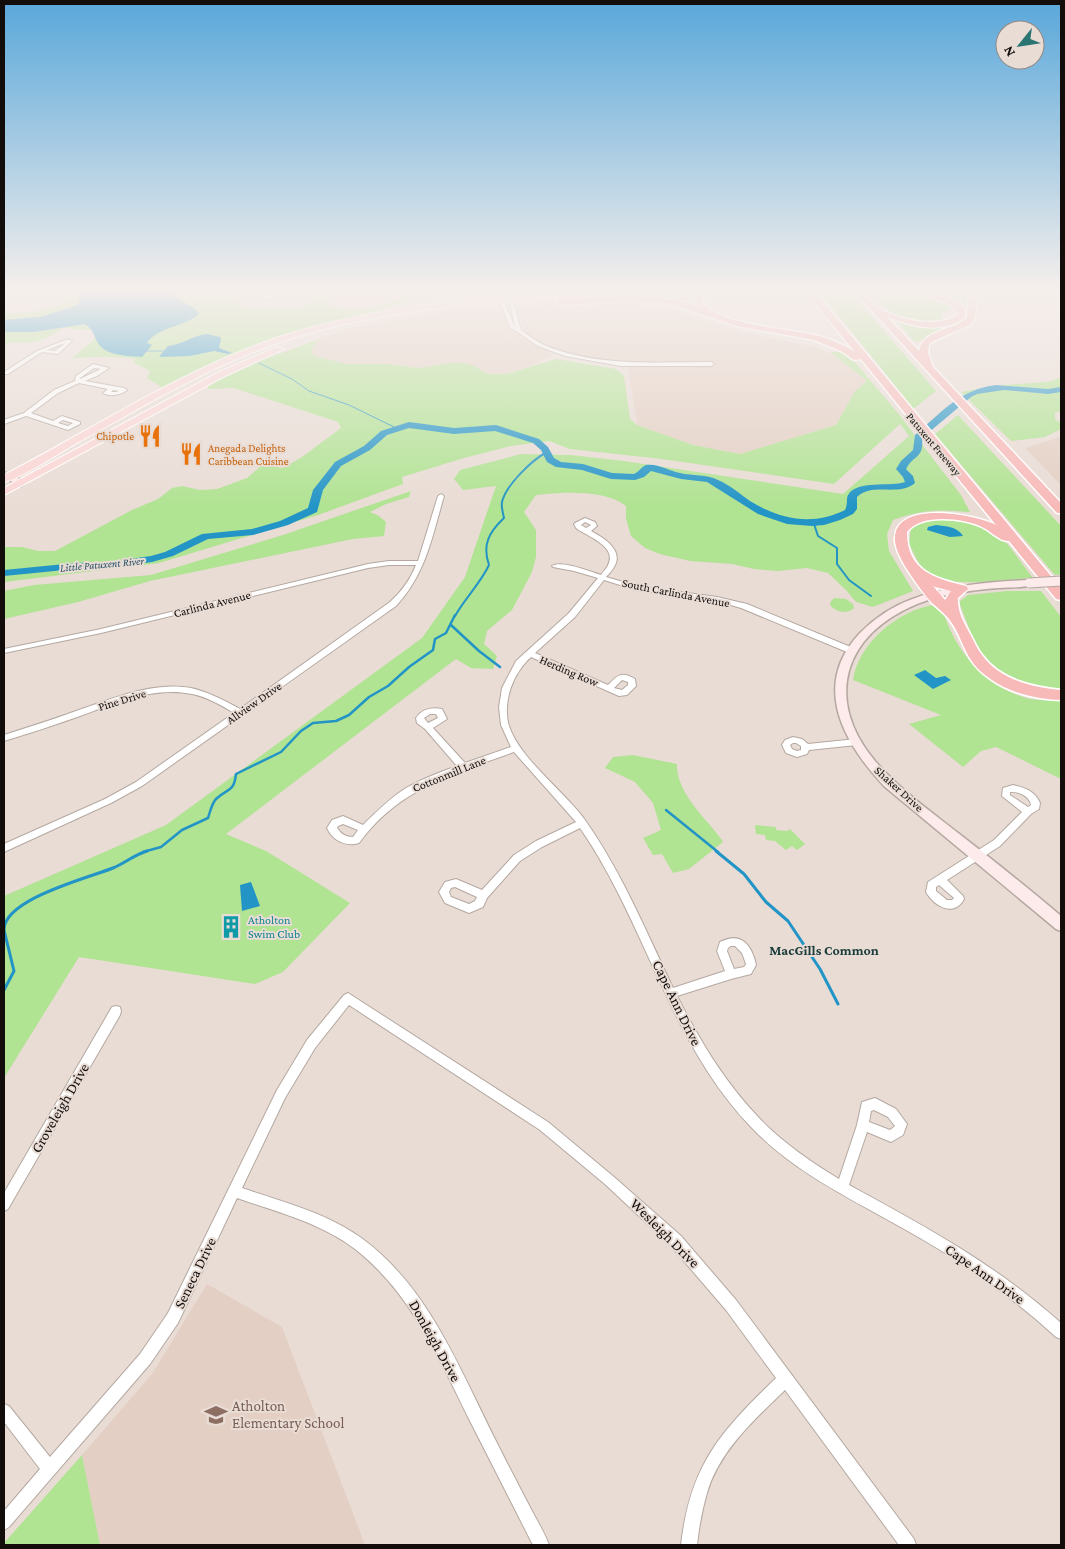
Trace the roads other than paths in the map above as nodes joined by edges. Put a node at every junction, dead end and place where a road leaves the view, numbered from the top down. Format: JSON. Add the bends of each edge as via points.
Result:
{"nodes":[{"id":1,"x":21,"y":363,"type":"edge"},
{"id":2,"x":225,"y":363,"type":"edge"},
{"id":3,"x":248,"y":363,"type":"edge"},
{"id":4,"x":614,"y":363,"type":"edge"},
{"id":5,"x":863,"y":363,"type":"edge"},
{"id":6,"x":868,"y":363,"type":"edge"},
{"id":7,"x":925,"y":363,"type":"edge"},
{"id":8,"x":927,"y":363,"type":"edge"},
{"id":9,"x":711,"y":364,"type":"dead end"},
{"id":10,"x":4,"y":373,"type":"edge"},
{"id":11,"x":939,"y":379,"type":"junction"},
{"id":12,"x":81,"y":382,"type":"junction"},
{"id":13,"x":112,"y":388,"type":"dead end"},
{"id":14,"x":894,"y":395,"type":"junction"},
{"id":15,"x":904,"y":409,"type":"joint"},
{"id":16,"x":27,"y":414,"type":"junction"},
{"id":17,"x":4,"y":422,"type":"edge"},
{"id":18,"x":53,"y":423,"type":"dead end"},
{"id":19,"x":944,"y":457,"type":"joint"},
{"id":20,"x":8,"y":483,"type":"edge"},
{"id":21,"x":441,"y":496,"type":"dead end"},
{"id":22,"x":1061,"y":510,"type":"edge"},
{"id":23,"x":586,"y":531,"type":"dead end"},
{"id":24,"x":420,"y":562,"type":"junction"},
{"id":25,"x":555,"y":566,"type":"dead end"},
{"id":26,"x":919,"y":574,"type":"junction"},
{"id":27,"x":604,"y":577,"type":"junction"},
{"id":28,"x":1047,"y":580,"type":"junction"},
{"id":29,"x":1061,"y":581,"type":"edge"},
{"id":30,"x":961,"y":589,"type":"junction"},
{"id":31,"x":932,"y":595,"type":"junction"},
{"id":32,"x":1061,"y":596,"type":"edge"},
{"id":33,"x":956,"y":620,"type":"junction"},
{"id":34,"x":850,"y":650,"type":"junction"},
{"id":35,"x":4,"y":652,"type":"edge"},
{"id":36,"x":529,"y":653,"type":"junction"},
{"id":37,"x":609,"y":688,"type":"dead end"},
{"id":38,"x":1061,"y":695,"type":"edge"},
{"id":39,"x":240,"y":713,"type":"junction"},
{"id":40,"x":428,"y":727,"type":"dead end"},
{"id":41,"x":4,"y":738,"type":"edge"},
{"id":42,"x":856,"y":742,"type":"junction"},
{"id":43,"x":806,"y":747,"type":"dead end"},
{"id":44,"x":516,"y":748,"type":"junction"},
{"id":45,"x":462,"y":767,"type":"junction"},
{"id":46,"x":1028,"y":812,"type":"dead end"},
{"id":47,"x":582,"y":824,"type":"junction"},
{"id":48,"x":364,"y":829,"type":"dead end"},
{"id":49,"x":4,"y":848,"type":"edge"},
{"id":50,"x":978,"y":856,"type":"junction"},
{"id":51,"x":942,"y":880,"type":"dead end"},
{"id":52,"x":484,"y":895,"type":"dead end"},
{"id":53,"x":1061,"y":925,"type":"edge"},
{"id":54,"x":732,"y":974,"type":"dead end"},
{"id":55,"x":672,"y":993,"type":"junction"},
{"id":56,"x":348,"y":998,"type":"joint"},
{"id":57,"x":116,"y":1011,"type":"dead end"},
{"id":58,"x":863,"y":1125,"type":"dead end"},
{"id":59,"x":842,"y":1188,"type":"junction"},
{"id":60,"x":234,"y":1191,"type":"junction"},
{"id":61,"x":4,"y":1205,"type":"edge"},
{"id":62,"x":1061,"y":1332,"type":"edge"},
{"id":63,"x":786,"y":1379,"type":"junction"},
{"id":64,"x":4,"y":1411,"type":"edge"},
{"id":65,"x":50,"y":1469,"type":"junction"},
{"id":66,"x":4,"y":1522,"type":"edge"},
{"id":67,"x":541,"y":1545,"type":"edge"},
{"id":68,"x":689,"y":1545,"type":"edge"},
{"id":69,"x":908,"y":1545,"type":"edge"}],
"edges":[{"from":1,"to":10,"type":"street"},
{"from":2,"to":20,"type":"main road","via":[[142,405]]},
{"from":3,"to":20,"type":"main road"},
{"from":4,"to":9,"type":"street"},
{"from":5,"to":14,"type":"highway"},
{"from":6,"to":14,"type":"highway","name":"Patuxent Freeway"},
{"from":7,"to":11,"type":"highway"},
{"from":8,"to":11,"type":"highway"},
{"from":11,"to":22,"type":"highway"},
{"from":12,"to":12,"type":"street","via":[[93,376],[106,368],[93,366],[78,377]]},
{"from":12,"to":13,"type":"street"},
{"from":12,"to":16,"type":"street","via":[[54,393]]},
{"from":14,"to":15,"type":"highway","name":"Patuxent Freeway"},
{"from":15,"to":19,"type":"highway","name":"Patuxent Freeway"},
{"from":16,"to":17,"type":"street"},
{"from":16,"to":18,"type":"street"},
{"from":19,"to":28,"type":"highway","name":"Patuxent Freeway"},
{"from":21,"to":24,"type":"street","name":"Allview Drive"},
{"from":23,"to":27,"type":"street","name":"Cape Ann Drive","via":[[605,543],[614,557]]},
{"from":24,"to":35,"type":"street","name":"Carlinda Avenue","via":[[368,566]]},
{"from":24,"to":39,"type":"street","name":"Allview Drive","via":[[409,588],[394,604]]},
{"from":25,"to":27,"type":"street","name":"South Carlinda Avenue"},
{"from":26,"to":28,"type":"highway","via":[[901,544],[902,531],[918,519],[943,516],[967,519],[997,530]]},
{"from":26,"to":30,"type":"highway","via":[[935,583]]},
{"from":26,"to":31,"type":"highway"},
{"from":27,"to":34,"type":"street","name":"South Carlinda Avenue","via":[[636,588],[744,606]]},
{"from":27,"to":36,"type":"street","name":"Cape Ann Drive","via":[[572,615]]},
{"from":28,"to":32,"type":"highway","name":"Patuxent Freeway"},
{"from":29,"to":30,"type":"street","name":"Shaker Drive","bridge":true},
{"from":30,"to":31,"type":"street","name":"Shaker Drive"},
{"from":30,"to":33,"type":"highway","via":[[951,601]]},
{"from":31,"to":33,"type":"highway"},
{"from":31,"to":34,"type":"street","name":"Shaker Drive","via":[[899,608],[876,622]]},
{"from":33,"to":38,"type":"highway","via":[[976,656],[994,674],[1025,689]]},
{"from":34,"to":42,"type":"street","name":"Shaker Drive","via":[[840,691],[845,718]]},
{"from":36,"to":37,"type":"street","name":"Herding Row"},
{"from":36,"to":44,"type":"street","name":"Cape Ann Drive","via":[[513,672],[504,697],[505,725]]},
{"from":39,"to":41,"type":"street","name":"Pine Drive","via":[[198,692],[158,690]]},
{"from":39,"to":49,"type":"street","name":"Allview Drive","via":[[125,793]]},
{"from":40,"to":45,"type":"street"},
{"from":42,"to":43,"type":"street"},
{"from":42,"to":50,"type":"street","name":"Shaker Drive","via":[[891,784]]},
{"from":44,"to":45,"type":"street","name":"Cottonmill Lane"},
{"from":44,"to":47,"type":"street","name":"Cape Ann Drive"},
{"from":45,"to":48,"type":"street","name":"Cottonmill Lane","via":[[408,791]]},
{"from":46,"to":50,"type":"street","via":[[1005,836]]},
{"from":47,"to":52,"type":"street","via":[[517,858]]},
{"from":47,"to":55,"type":"street","name":"Cape Ann Drive","via":[[606,859]]},
{"from":50,"to":51,"type":"street"},
{"from":50,"to":53,"type":"street","name":"Shaker Drive"},
{"from":54,"to":55,"type":"street"},
{"from":55,"to":59,"type":"street","name":"Cape Ann Drive","via":[[703,1057],[738,1105],[785,1150]]},
{"from":56,"to":60,"type":"street","name":"Seneca Drive","via":[[294,1071]]},
{"from":56,"to":63,"type":"street","name":"Wesleigh Drive","via":[[536,1120],[610,1181],[656,1222],[704,1272]]},
{"from":57,"to":61,"type":"street","name":"Groveleigh Drive"},
{"from":58,"to":59,"type":"street"},
{"from":59,"to":62,"type":"street","name":"Cape Ann Drive","via":[[984,1270]]},
{"from":60,"to":65,"type":"street","name":"Seneca Drive","via":[[173,1318],[145,1359]]},
{"from":60,"to":67,"type":"street","name":"Donleigh Drive","via":[[334,1229],[358,1243],[398,1281],[438,1342]]},
{"from":63,"to":68,"type":"street","via":[[737,1426],[712,1459],[696,1498]]},
{"from":63,"to":69,"type":"street","name":"Wesleigh Drive"},
{"from":64,"to":65,"type":"street"},
{"from":65,"to":66,"type":"street","name":"Seneca Drive"}]}
